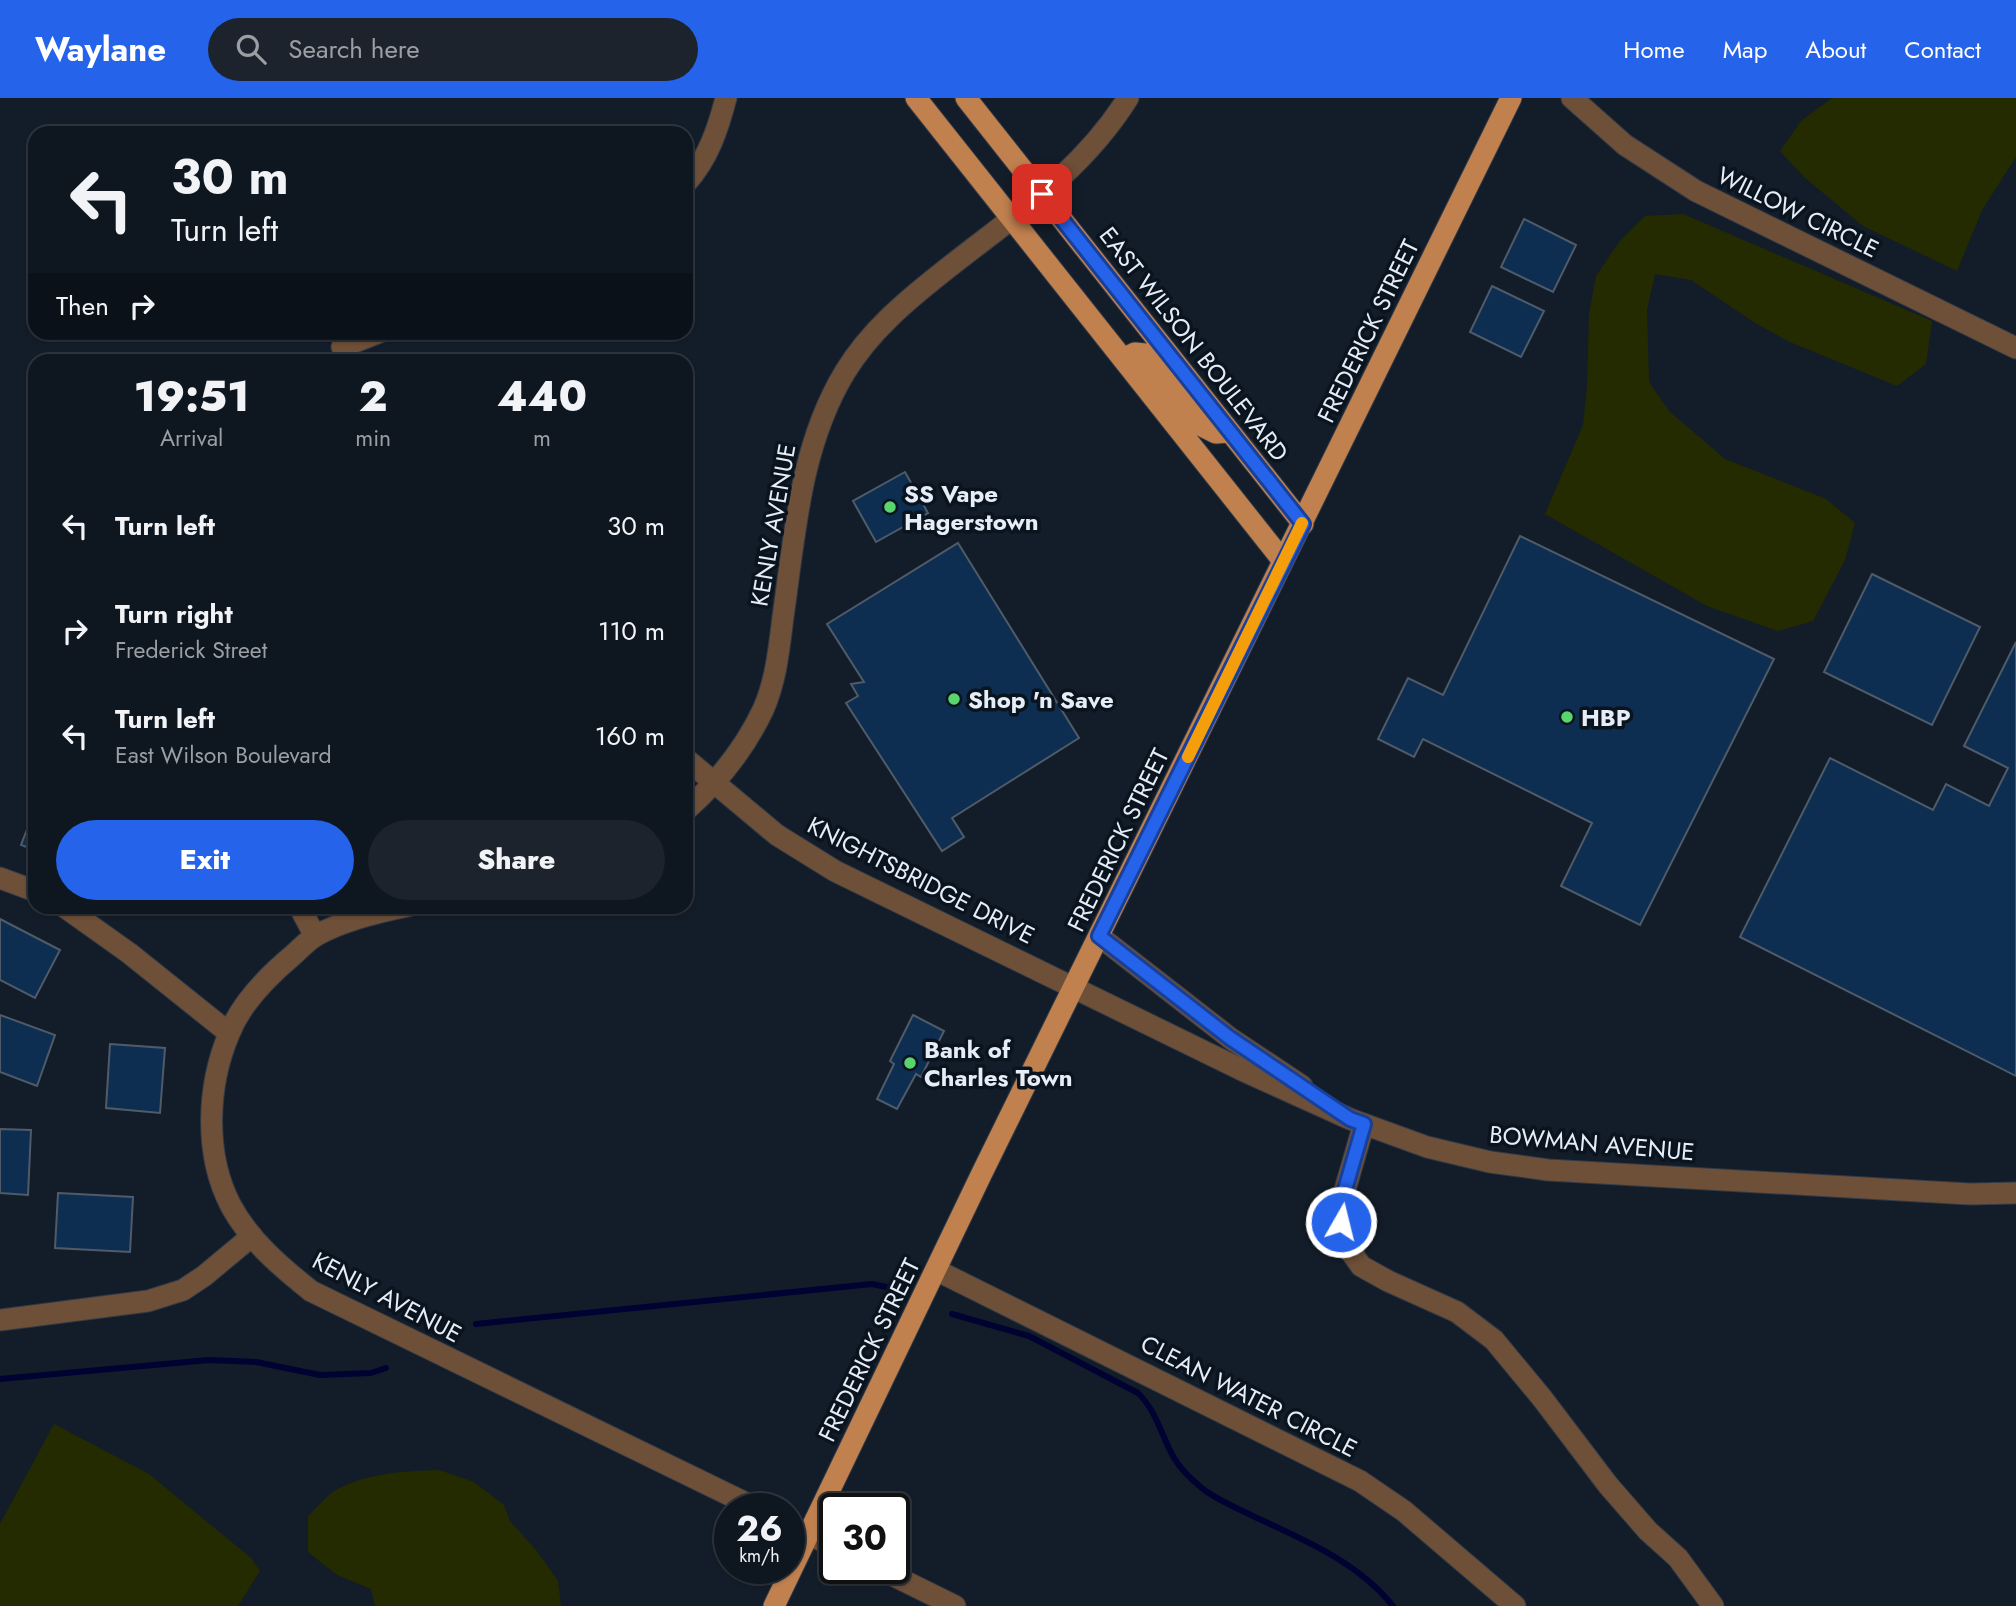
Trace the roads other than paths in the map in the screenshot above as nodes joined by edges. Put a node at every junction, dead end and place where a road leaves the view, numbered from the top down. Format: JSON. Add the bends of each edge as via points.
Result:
{"nodes":[{"id":1,"x":726,"y":98,"type":"edge"},
{"id":2,"x":916,"y":98,"type":"edge"},
{"id":3,"x":966,"y":98,"type":"edge"},
{"id":4,"x":1128,"y":98,"type":"edge"},
{"id":5,"x":1511,"y":98,"type":"edge"},
{"id":6,"x":1572,"y":98,"type":"edge"},
{"id":7,"x":693,"y":176,"type":"edge"},
{"id":8,"x":1042,"y":194,"type":"junction"},
{"id":9,"x":1011,"y":218,"type":"junction"},
{"id":10,"x":360,"y":340,"type":"edge"},
{"id":11,"x":342,"y":347,"type":"dead end"},
{"id":12,"x":2016,"y":348,"type":"edge"},
{"id":13,"x":1123,"y":359,"type":"junction"},
{"id":14,"x":1230,"y":432,"type":"junction"},
{"id":15,"x":1303,"y":524,"type":"junction"},
{"id":16,"x":1283,"y":561,"type":"junction"},
{"id":17,"x":693,"y":765,"type":"edge"},
{"id":18,"x":716,"y":784,"type":"junction"},
{"id":19,"x":693,"y":804,"type":"edge"},
{"id":20,"x":0,"y":878,"type":"edge"},
{"id":21,"x":28,"y":888,"type":"edge"},
{"id":22,"x":74,"y":914,"type":"edge"},
{"id":23,"x":303,"y":914,"type":"edge"},
{"id":24,"x":377,"y":914,"type":"edge"},
{"id":25,"x":315,"y":936,"type":"junction"},
{"id":26,"x":1099,"y":936,"type":"junction"},
{"id":27,"x":1073,"y":986,"type":"junction"},
{"id":28,"x":229,"y":1033,"type":"junction"},
{"id":29,"x":1357,"y":1121,"type":"junction"},
{"id":30,"x":2016,"y":1193,"type":"edge"},
{"id":31,"x":252,"y":1236,"type":"junction"},
{"id":32,"x":936,"y":1270,"type":"junction"},
{"id":33,"x":0,"y":1320,"type":"edge"},
{"id":34,"x":724,"y":1493,"type":"edge"},
{"id":35,"x":805,"y":1533,"type":"edge"},
{"id":36,"x":810,"y":1535,"type":"junction"},
{"id":37,"x":819,"y":1539,"type":"edge"},
{"id":38,"x":910,"y":1584,"type":"edge"},
{"id":39,"x":774,"y":1606,"type":"edge"},
{"id":40,"x":955,"y":1606,"type":"edge"},
{"id":41,"x":1515,"y":1606,"type":"edge"},
{"id":42,"x":1713,"y":1606,"type":"edge"}],
"edges":[{"from":1,"to":7,"type":"street","via":[[717,133]]},
{"from":2,"to":9,"type":"main road"},
{"from":3,"to":8,"type":"main road","name":"EAST WILSON BOULEVARD"},
{"from":4,"to":8,"type":"street","name":"KENLY AVENUE","via":[[1110,128]]},
{"from":5,"to":15,"type":"main road","name":"FREDERICK STREET"},
{"from":6,"to":12,"type":"street","name":"WILLOW CIRCLE","via":[[1625,145],[1696,191]]},
{"from":8,"to":9,"type":"street","name":"KENLY AVENUE"},
{"from":8,"to":14,"type":"main road","name":"EAST WILSON BOULEVARD"},
{"from":9,"to":13,"type":"main road"},
{"from":9,"to":18,"type":"street","name":"KENLY AVENUE","via":[[900,306],[844,373],[825,410],[803,482],[775,676],[763,710]]},
{"from":10,"to":11,"type":"street"},
{"from":13,"to":14,"type":"main road","via":[[1145,354],[1202,426],[1216,433]]},
{"from":13,"to":16,"type":"main road"},
{"from":14,"to":15,"type":"main road","name":"EAST WILSON BOULEVARD"},
{"from":15,"to":16,"type":"main road","name":"FREDERICK STREET"},
{"from":16,"to":26,"type":"main road","name":"FREDERICK STREET"},
{"from":17,"to":18,"type":"street","name":"KNIGHTSBRIDGE DRIVE"},
{"from":18,"to":19,"type":"street","name":"KENLY AVENUE"},
{"from":18,"to":27,"type":"street","name":"KNIGHTSBRIDGE DRIVE","via":[[777,835],[823,864]]},
{"from":20,"to":21,"type":"street"},
{"from":22,"to":28,"type":"street"},
{"from":23,"to":25,"type":"street"},
{"from":24,"to":25,"type":"street","name":"KENLY AVENUE"},
{"from":25,"to":28,"type":"street","name":"KENLY AVENUE","via":[[275,970]]},
{"from":26,"to":27,"type":"main road","name":"FREDERICK STREET"},
{"from":26,"to":29,"type":"street","via":[[1230,1038]]},
{"from":27,"to":29,"type":"street","name":"BOWMAN AVENUE"},
{"from":27,"to":32,"type":"main road","name":"FREDERICK STREET"},
{"from":28,"to":31,"type":"street","name":"KENLY AVENUE","via":[[212,1104],[213,1135],[217,1168],[231,1206]]},
{"from":29,"to":30,"type":"street","name":"BOWMAN AVENUE","via":[[1427,1147],[1490,1163],[1548,1170]]},
{"from":29,"to":42,"type":"street","via":[[1341,1222],[1349,1249],[1362,1266],[1457,1312],[1494,1340],[1608,1485],[1678,1558]]},
{"from":31,"to":33,"type":"street","via":[[183,1290],[148,1301]]},
{"from":31,"to":34,"type":"street","name":"KENLY AVENUE","via":[[279,1266],[311,1291]]},
{"from":32,"to":36,"type":"main road","name":"FREDERICK STREET"},
{"from":32,"to":41,"type":"street","name":"CLEAN WATER CIRCLE","via":[[1360,1481],[1405,1511]]},
{"from":35,"to":36,"type":"street"},
{"from":36,"to":37,"type":"street"},
{"from":36,"to":39,"type":"main road","name":"FREDERICK STREET"},
{"from":38,"to":40,"type":"street"}]}
